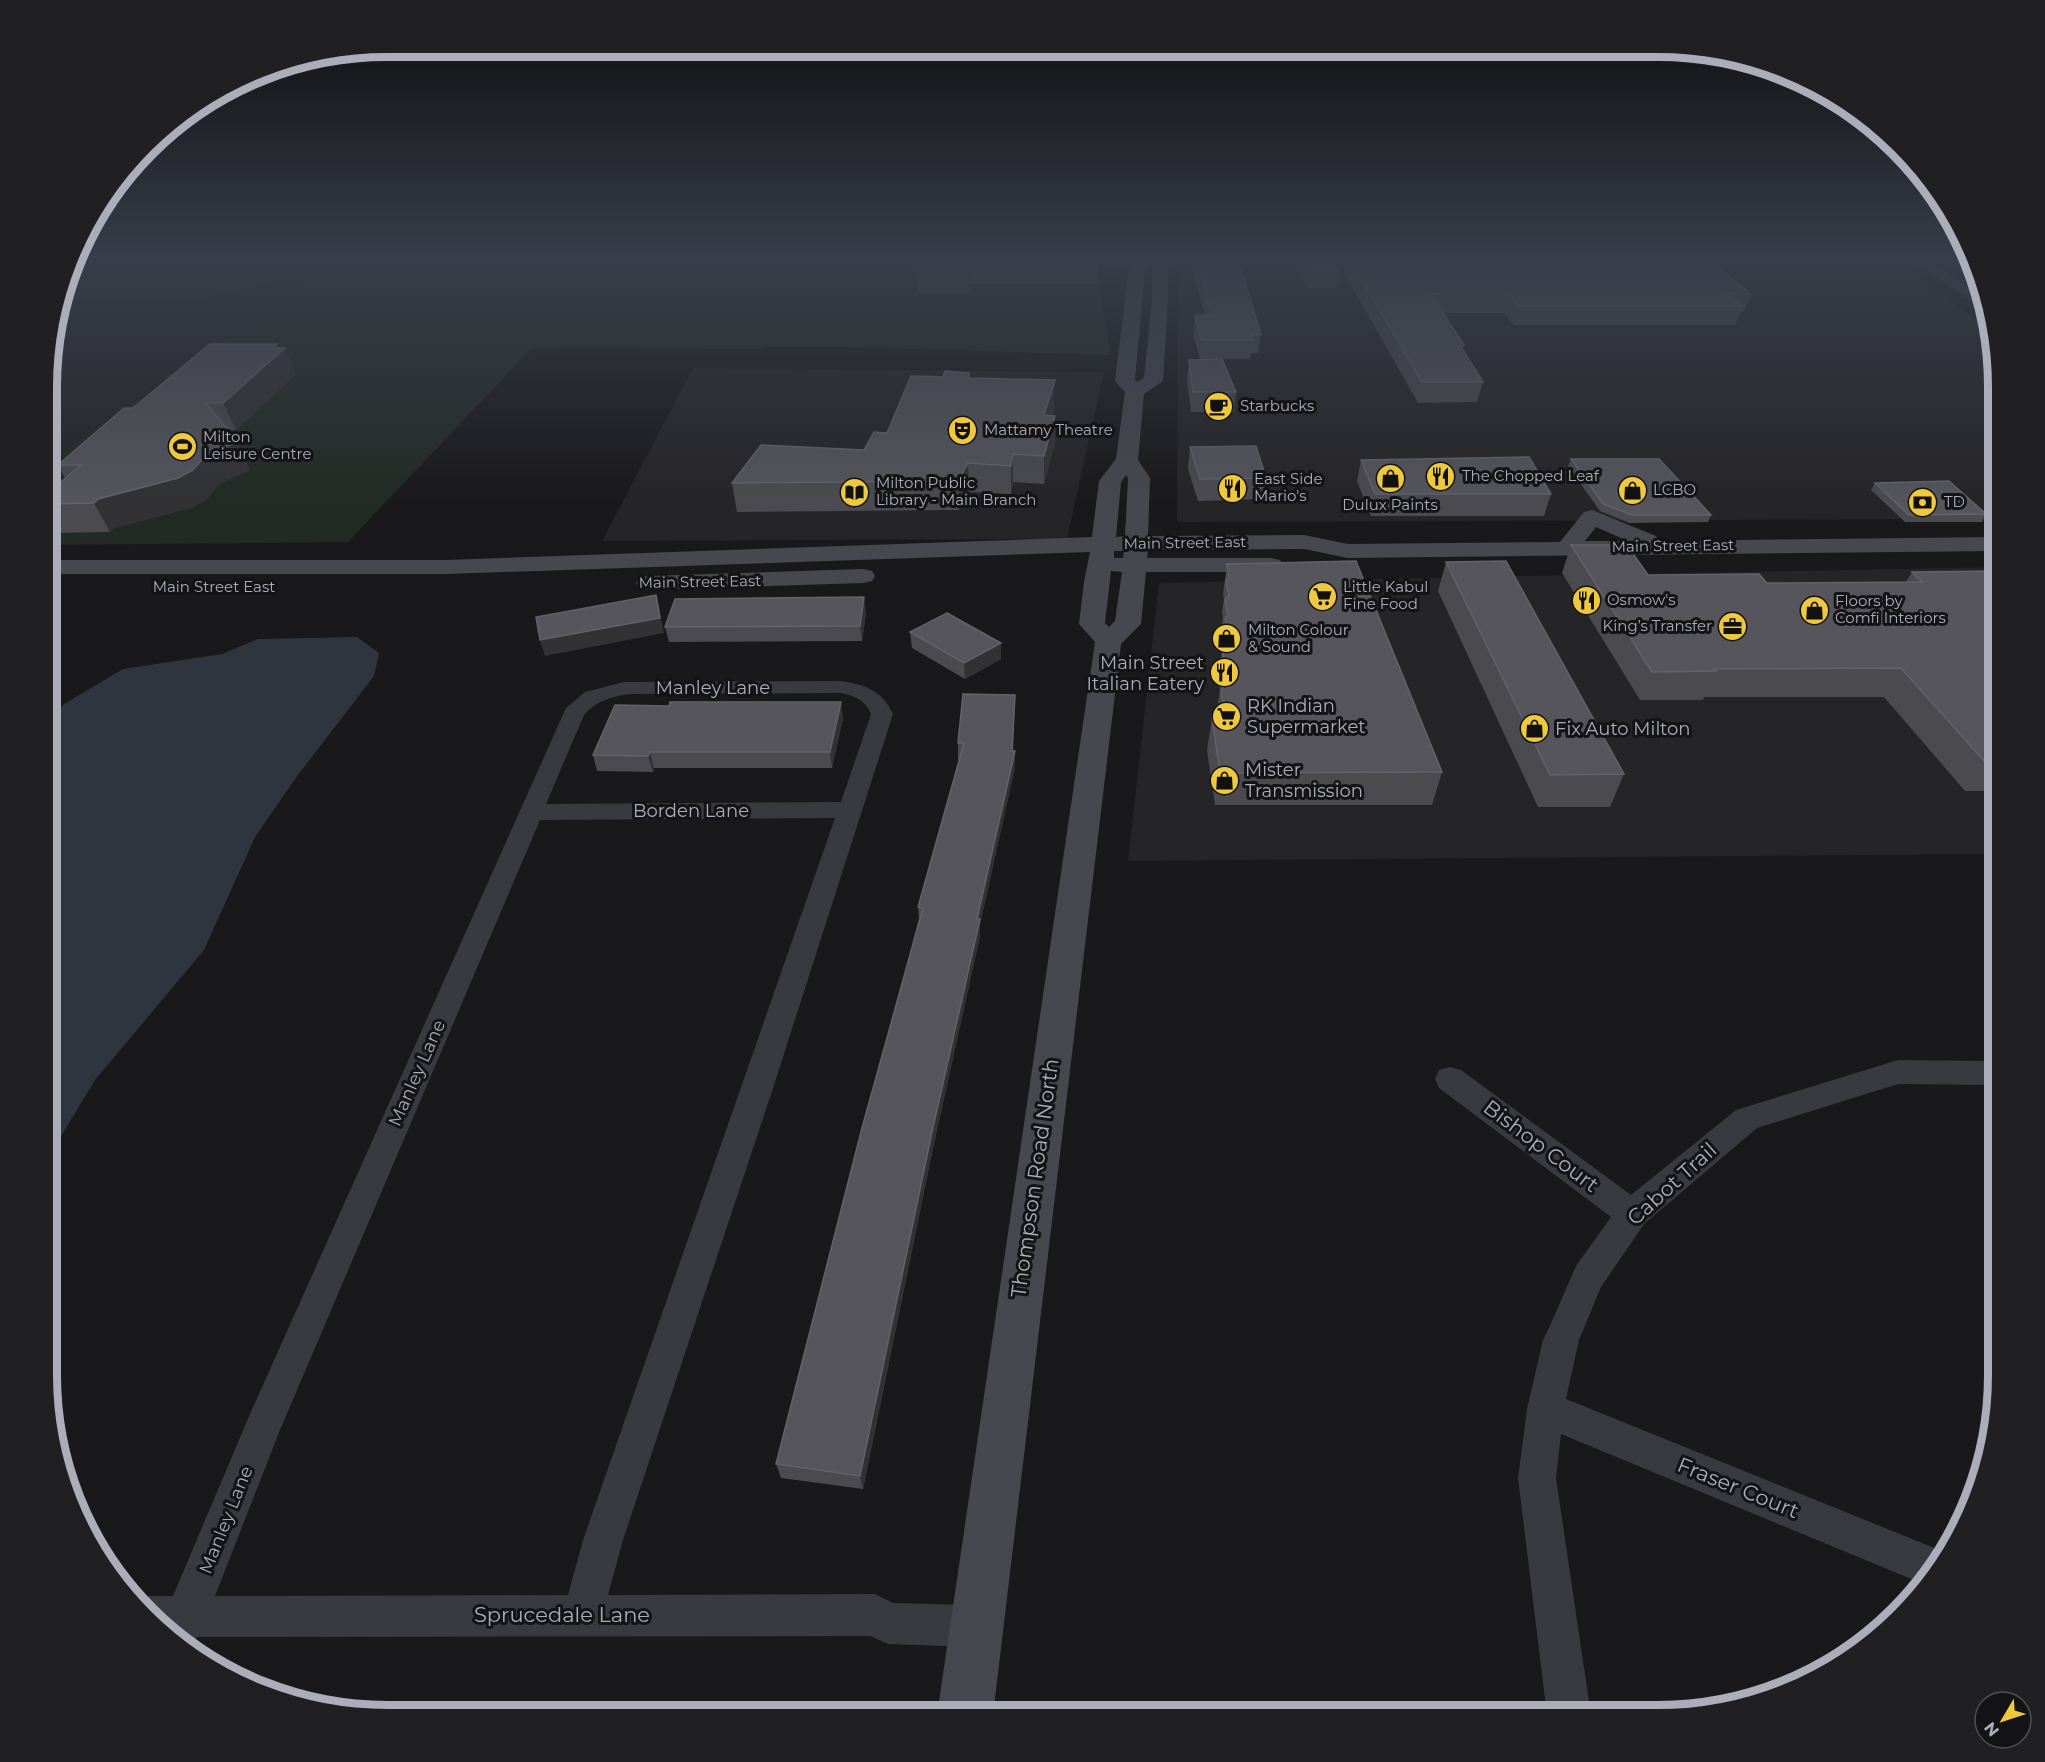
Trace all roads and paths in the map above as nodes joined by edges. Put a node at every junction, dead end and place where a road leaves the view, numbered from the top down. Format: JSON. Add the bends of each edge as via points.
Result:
{"nodes":[{"id":1,"x":1129,"y":341,"type":"edge"},
{"id":2,"x":1156,"y":341,"type":"edge"},
{"id":3,"x":1135,"y":392,"type":"junction"},
{"id":4,"x":1127,"y":460,"type":"junction"},
{"id":5,"x":1988,"y":544,"type":"edge"},
{"id":6,"x":1136,"y":554,"type":"junction"},
{"id":7,"x":1102,"y":555,"type":"junction"},
{"id":8,"x":57,"y":567,"type":"edge"},
{"id":9,"x":57,"y":587,"type":"edge"},
{"id":10,"x":1108,"y":641,"type":"junction"},
{"id":11,"x":850,"y":810,"type":"junction"},
{"id":12,"x":532,"y":812,"type":"junction"},
{"id":13,"x":1988,"y":1073,"type":"edge"},
{"id":14,"x":1450,"y":1079,"type":"dead end"},
{"id":15,"x":1632,"y":1214,"type":"junction"},
{"id":16,"x":1545,"y":1409,"type":"junction"},
{"id":17,"x":1928,"y":1565,"type":"edge"},
{"id":18,"x":583,"y":1614,"type":"junction"},
{"id":19,"x":170,"y":1623,"type":"edge"},
{"id":20,"x":975,"y":1626,"type":"junction"},
{"id":21,"x":966,"y":1705,"type":"edge"},
{"id":22,"x":1568,"y":1705,"type":"edge"}],
"edges":[{"from":1,"to":3,"type":"main road","via":[[1125,381]]},
{"from":2,"to":3,"type":"main road","via":[[1153,381]]},
{"from":3,"to":4,"type":"main road"},
{"from":4,"to":6,"type":"main road","via":[[1138,478]]},
{"from":4,"to":7,"type":"main road","via":[[1110,480]]},
{"from":5,"to":6,"type":"main road","name":"Main Street East","via":[[1348,551],[1321,564]]},
{"from":6,"to":7,"type":"main road","name":"Main Street East"},
{"from":6,"to":10,"type":"main road","via":[[1128,624]]},
{"from":7,"to":8,"type":"main road","name":"Main Street East","via":[[446,567]]},
{"from":7,"to":9,"type":"main road","name":"Main Street East","via":[[890,575],[745,582]]},
{"from":7,"to":10,"type":"main road","via":[[1092,624]]},
{"from":10,"to":20,"type":"main road","name":"Thompson Road North"},
{"from":11,"to":12,"type":"street","name":"Borden Lane"},
{"from":11,"to":12,"type":"street","name":"Manley Lane","via":[[882,714],[878,702],[869,694],[841,687],[632,688],[592,696],[580,703]]},
{"from":11,"to":18,"type":"street","name":"Manley Lane","via":[[603,1540]]},
{"from":12,"to":19,"type":"street","name":"Manley Lane","via":[[268,1416],[220,1537]]},
{"from":13,"to":15,"type":"street","name":"Cabot Trail","via":[[1898,1072],[1747,1119]]},
{"from":14,"to":15,"type":"street","name":"Bishop Court"},
{"from":15,"to":16,"type":"street","name":"Cabot Trail","via":[[1588,1277],[1562,1340]]},
{"from":16,"to":17,"type":"street","name":"Fraser Court"},
{"from":16,"to":22,"type":"street","name":"Cabot Trail","via":[[1537,1478]]},
{"from":18,"to":19,"type":"street","name":"Sprucedale Lane"},
{"from":18,"to":20,"type":"street","name":"Sprucedale Lane","via":[[875,1615],[888,1623]]},
{"from":20,"to":21,"type":"main road","name":"Thompson Road North"}]}
